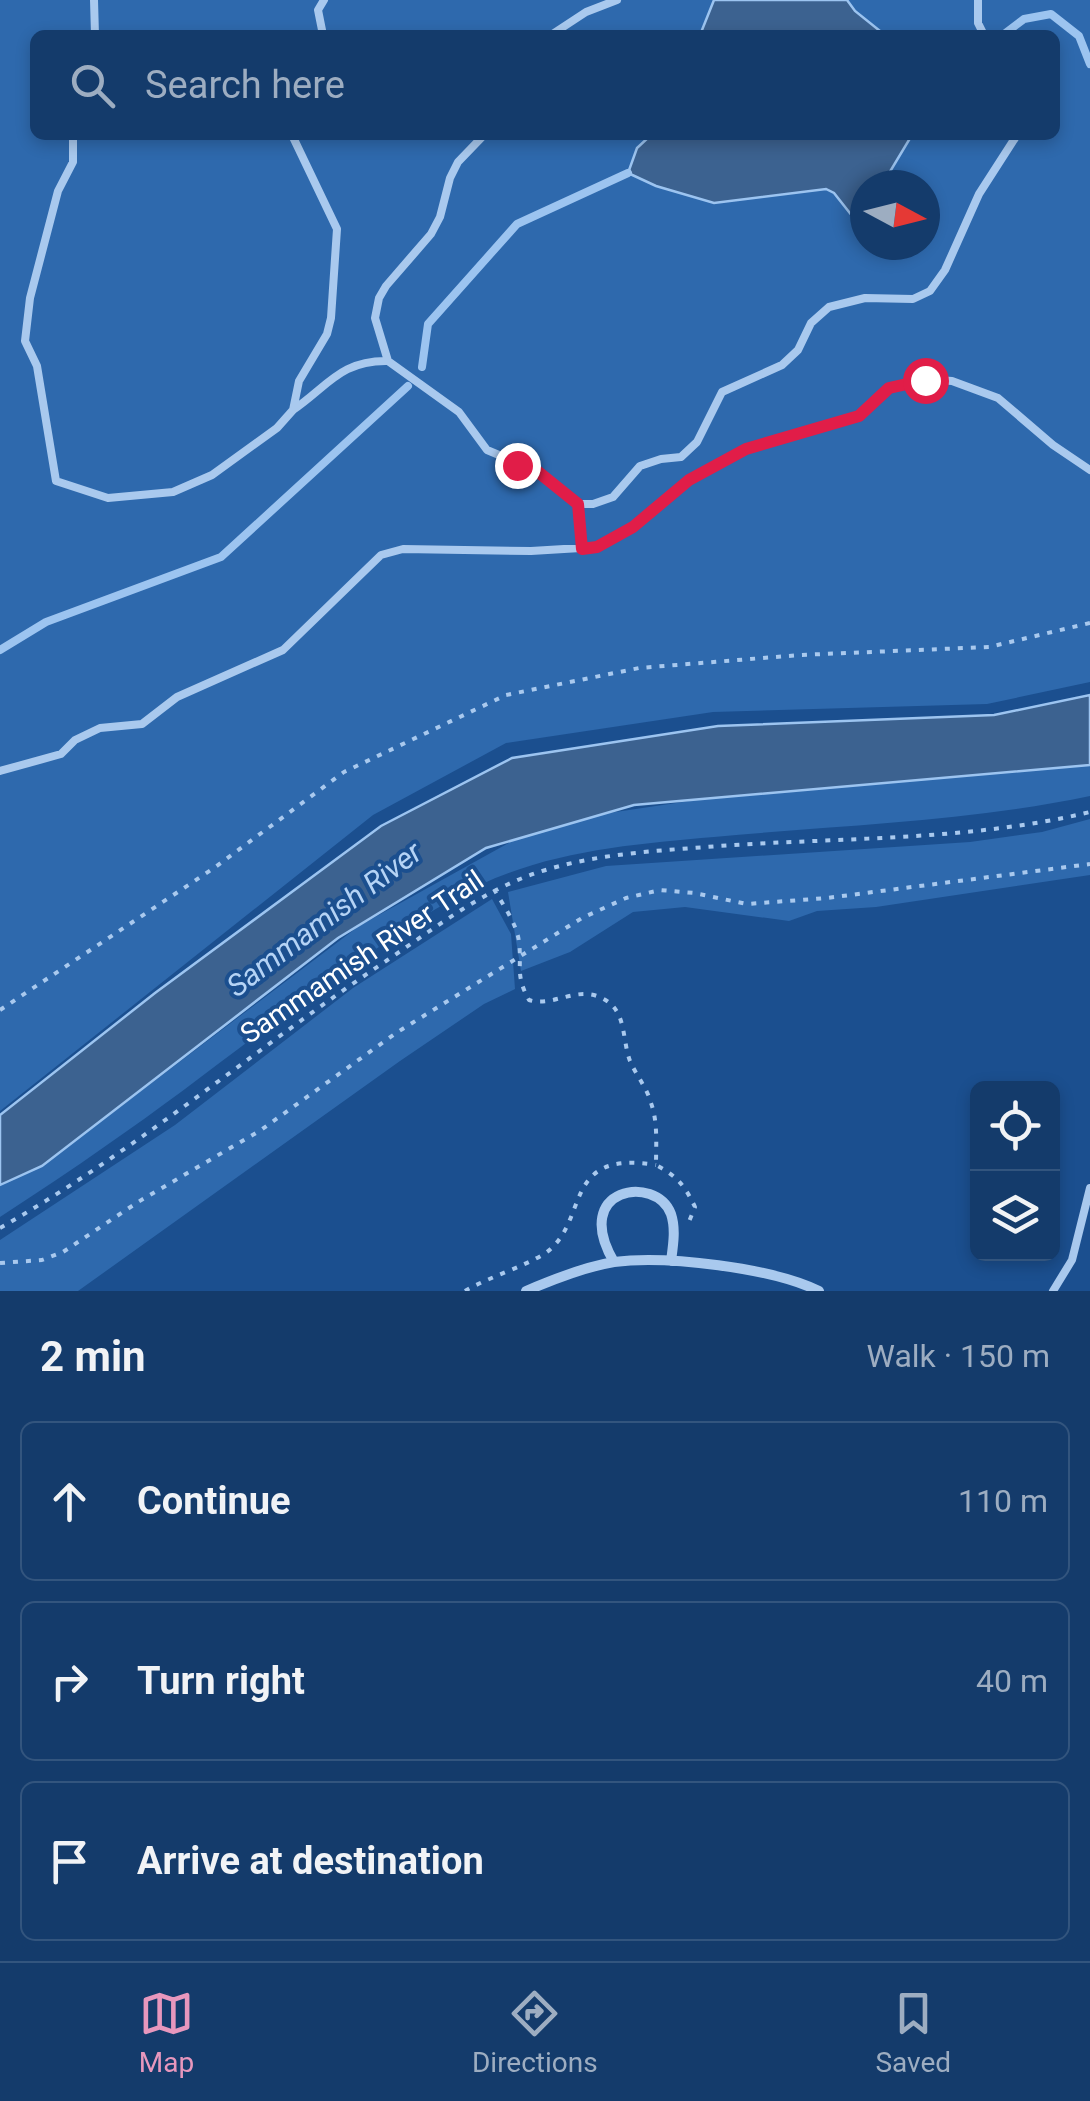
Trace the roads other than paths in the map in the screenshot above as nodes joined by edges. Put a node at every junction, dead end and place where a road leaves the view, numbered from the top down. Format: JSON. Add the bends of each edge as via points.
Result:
{"nodes":[{"id":1,"x":94,"y":0,"type":"edge"},
{"id":2,"x":324,"y":0,"type":"edge"},
{"id":3,"x":617,"y":0,"type":"edge"},
{"id":4,"x":978,"y":0,"type":"edge"},
{"id":5,"x":96,"y":30,"type":"edge"},
{"id":6,"x":323,"y":30,"type":"edge"},
{"id":7,"x":559,"y":30,"type":"edge"},
{"id":8,"x":981,"y":30,"type":"edge"},
{"id":9,"x":73,"y":140,"type":"edge"},
{"id":10,"x":294,"y":140,"type":"edge"},
{"id":11,"x":479,"y":140,"type":"edge"},
{"id":12,"x":1013,"y":140,"type":"edge"},
{"id":13,"x":388,"y":361,"type":"junction"},
{"id":14,"x":293,"y":410,"type":"junction"},
{"id":15,"x":1090,"y":470,"type":"edge"},
{"id":16,"x":578,"y":504,"type":"junction"},
{"id":17,"x":582,"y":549,"type":"junction"},
{"id":18,"x":0,"y":771,"type":"edge"},
{"id":19,"x":1090,"y":1188,"type":"edge"},
{"id":20,"x":671,"y":1261,"type":"junction"},
{"id":21,"x":614,"y":1262,"type":"junction"},
{"id":22,"x":526,"y":1291,"type":"edge"},
{"id":23,"x":819,"y":1291,"type":"edge"},
{"id":24,"x":1053,"y":1291,"type":"edge"}],
"edges":[{"from":1,"to":5,"type":"lane"},
{"from":2,"to":6,"type":"lane","via":[[318,10]]},
{"from":3,"to":7,"type":"lane"},
{"from":4,"to":8,"type":"lane"},
{"from":9,"to":14,"type":"lane","via":[[73,162],[58,191],[30,298],[25,341],[37,366],[56,481],[108,498],[173,492],[212,475]]},
{"from":10,"to":14,"type":"lane","via":[[337,230],[331,318],[298,381]]},
{"from":11,"to":13,"type":"lane","via":[[458,162],[430,234],[379,298],[376,318]]},
{"from":12,"to":16,"type":"lane","via":[[930,291],[913,300],[864,298],[830,307],[782,365],[722,392],[698,442],[681,457],[640,466],[614,497]]},
{"from":13,"to":14,"type":"lane","via":[[356,363]]},
{"from":13,"to":16,"type":"lane","via":[[459,412],[487,450],[537,471]]},
{"from":15,"to":17,"type":"lane","via":[[998,398],[952,381],[925,380],[889,388],[859,416],[746,449],[689,480],[633,527]]},
{"from":16,"to":17,"type":"lane"},
{"from":17,"to":18,"type":"lane","via":[[381,555],[283,650],[177,697],[142,724],[100,728],[61,754]]},
{"from":19,"to":24,"type":"lane","via":[[1072,1260]]},
{"from":20,"to":21,"type":"street"},
{"from":20,"to":21,"type":"street","via":[[670,1211],[654,1195],[631,1190],[611,1200],[600,1217],[602,1241]]},
{"from":20,"to":23,"type":"street"},
{"from":21,"to":22,"type":"street"}]}
